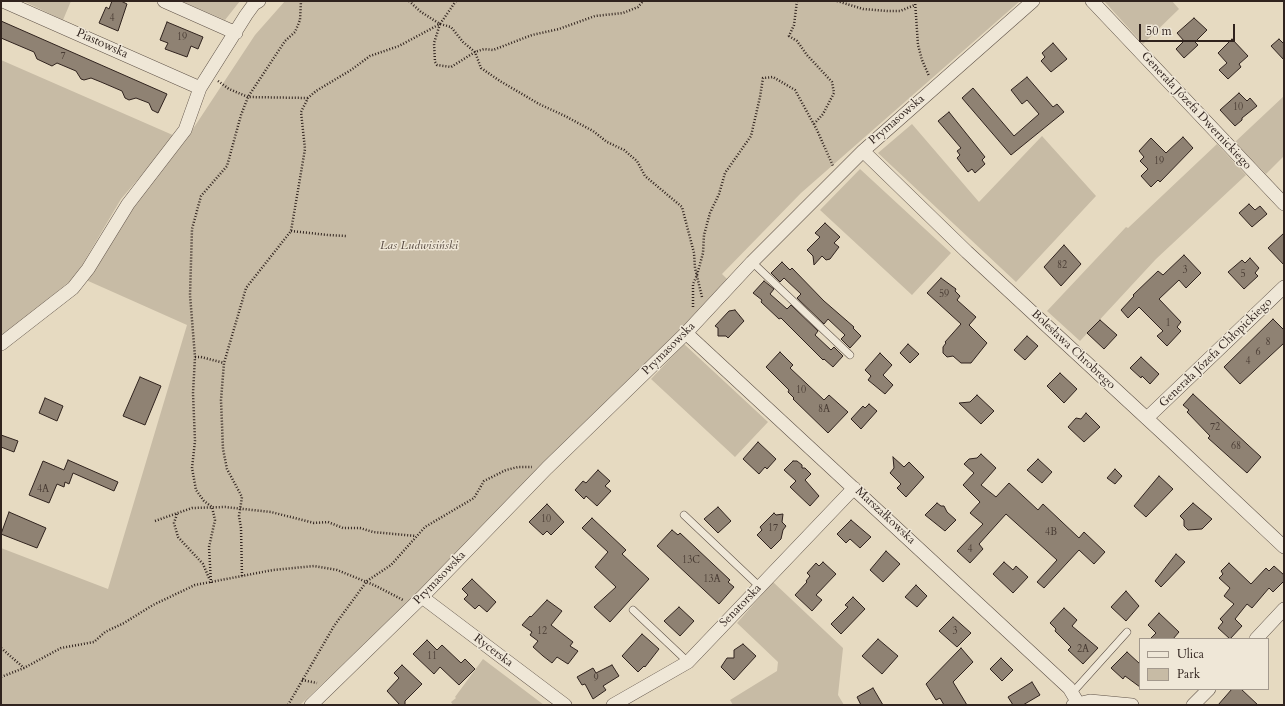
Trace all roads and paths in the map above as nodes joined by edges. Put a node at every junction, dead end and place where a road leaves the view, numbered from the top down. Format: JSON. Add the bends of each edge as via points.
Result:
{"nodes":[{"id":1,"x":3,"y":1,"type":"edge"},
{"id":2,"x":164,"y":1,"type":"edge"},
{"id":3,"x":259,"y":1,"type":"edge"},
{"id":4,"x":301,"y":1,"type":"edge"},
{"id":5,"x":409,"y":1,"type":"edge"},
{"id":6,"x":456,"y":1,"type":"edge"},
{"id":7,"x":644,"y":1,"type":"edge"},
{"id":8,"x":797,"y":1,"type":"edge"},
{"id":9,"x":837,"y":1,"type":"edge"},
{"id":10,"x":1033,"y":1,"type":"edge"},
{"id":11,"x":1092,"y":1,"type":"edge"},
{"id":12,"x":915,"y":3,"type":"edge"},
{"id":13,"x":440,"y":24,"type":"junction"},
{"id":14,"x":236,"y":33,"type":"junction"},
{"id":15,"x":475,"y":52,"type":"junction"},
{"id":16,"x":209,"y":75,"type":"junction"},
{"id":17,"x":935,"y":87,"type":"junction"},
{"id":18,"x":200,"y":88,"type":"junction"},
{"id":19,"x":248,"y":97,"type":"junction"},
{"id":20,"x":308,"y":98,"type":"junction"},
{"id":21,"x":814,"y":124,"type":"junction"},
{"id":22,"x":862,"y":151,"type":"junction"},
{"id":23,"x":838,"y":176,"type":"junction"},
{"id":24,"x":1284,"y":204,"type":"edge"},
{"id":25,"x":291,"y":231,"type":"junction"},
{"id":26,"x":346,"y":236,"type":"dead end"},
{"id":27,"x":752,"y":262,"type":"junction"},
{"id":28,"x":697,"y":275,"type":"junction"},
{"id":29,"x":1284,"y":287,"type":"edge"},
{"id":30,"x":702,"y":316,"type":"junction"},
{"id":31,"x":686,"y":333,"type":"junction"},
{"id":32,"x":1,"y":344,"type":"edge"},
{"id":33,"x":850,"y":355,"type":"dead end"},
{"id":34,"x":195,"y":358,"type":"junction"},
{"id":35,"x":224,"y":363,"type":"junction"},
{"id":36,"x":1147,"y":418,"type":"junction"},
{"id":37,"x":547,"y":468,"type":"junction"},
{"id":38,"x":854,"y":488,"type":"junction"},
{"id":39,"x":212,"y":507,"type":"junction"},
{"id":40,"x":241,"y":510,"type":"junction"},
{"id":41,"x":178,"y":514,"type":"junction"},
{"id":42,"x":684,"y":515,"type":"dead end"},
{"id":43,"x":155,"y":521,"type":"dead end"},
{"id":44,"x":416,"y":536,"type":"junction"},
{"id":45,"x":1284,"y":547,"type":"edge"},
{"id":46,"x":242,"y":576,"type":"junction"},
{"id":47,"x":367,"y":581,"type":"junction"},
{"id":48,"x":211,"y":583,"type":"junction"},
{"id":49,"x":760,"y":587,"type":"junction"},
{"id":50,"x":422,"y":597,"type":"junction"},
{"id":51,"x":412,"y":606,"type":"junction"},
{"id":52,"x":1284,"y":609,"type":"edge"},
{"id":53,"x":633,"y":610,"type":"dead end"},
{"id":54,"x":1128,"y":632,"type":"dead end"},
{"id":55,"x":1257,"y":638,"type":"edge"},
{"id":56,"x":1,"y":648,"type":"edge"},
{"id":57,"x":688,"y":662,"type":"junction"},
{"id":58,"x":24,"y":668,"type":"junction"},
{"id":59,"x":1,"y":677,"type":"edge"},
{"id":60,"x":1208,"y":690,"type":"edge"},
{"id":61,"x":1075,"y":700,"type":"edge"},
{"id":62,"x":288,"y":705,"type":"edge"},
{"id":63,"x":311,"y":705,"type":"edge"},
{"id":64,"x":565,"y":705,"type":"edge"},
{"id":65,"x":613,"y":705,"type":"edge"},
{"id":66,"x":1132,"y":705,"type":"edge"},
{"id":67,"x":1193,"y":705,"type":"edge"}],
"edges":[{"from":1,"to":18,"type":"street","name":"Piastowska"},
{"from":2,"to":14,"type":"street"},
{"from":3,"to":14,"type":"street","via":[[254,4]]},
{"from":4,"to":19,"type":"path","via":[[300,20],[295,32],[285,41]]},
{"from":5,"to":13,"type":"path"},
{"from":6,"to":13,"type":"path"},
{"from":7,"to":15,"type":"path","via":[[638,7],[623,13],[595,16],[493,50]]},
{"from":8,"to":21,"type":"path","via":[[794,25],[789,36],[797,41],[832,82],[834,93],[823,114]]},
{"from":9,"to":12,"type":"path","via":[[863,9],[888,11],[900,11]]},
{"from":10,"to":17,"type":"street","name":"Prymasowska"},
{"from":11,"to":24,"type":"street","name":"Generała Józefa Dwernickiego"},
{"from":12,"to":17,"type":"path","via":[[922,60]]},
{"from":13,"to":15,"type":"path","via":[[451,27]]},
{"from":13,"to":15,"type":"path","via":[[433,54],[437,65],[451,67]]},
{"from":13,"to":20,"type":"path","via":[[399,46],[370,56]]},
{"from":14,"to":16,"type":"street"},
{"from":15,"to":28,"type":"path","via":[[482,68],[500,81],[624,150],[637,161],[644,176],[682,207]]},
{"from":16,"to":18,"type":"street"},
{"from":16,"to":19,"type":"path","via":[[229,89]]},
{"from":17,"to":22,"type":"street","name":"Prymasowska"},
{"from":18,"to":32,"type":"street","via":[[185,130],[128,204],[88,270],[73,288]]},
{"from":19,"to":20,"type":"path"},
{"from":19,"to":34,"type":"path","via":[[227,166],[202,196],[192,229],[190,295]]},
{"from":20,"to":25,"type":"path","via":[[301,112],[305,149]]},
{"from":21,"to":23,"type":"path"},
{"from":21,"to":28,"type":"path","via":[[795,90],[773,77],[763,78],[751,136],[725,173],[710,213]]},
{"from":22,"to":23,"type":"street","name":"Prymasowska"},
{"from":22,"to":36,"type":"street","name":"Bolesława Chrobrego"},
{"from":23,"to":27,"type":"street","name":"Prymasowska"},
{"from":25,"to":26,"type":"path"},
{"from":25,"to":35,"type":"path","via":[[246,288]]},
{"from":27,"to":30,"type":"street","name":"Prymasowska"},
{"from":27,"to":33,"type":"lane"},
{"from":28,"to":30,"type":"path"},
{"from":28,"to":30,"type":"path","via":[[693,284],[693,307]]},
{"from":29,"to":36,"type":"street","name":"Generała Józefa Chłopickiego"},
{"from":30,"to":31,"type":"street","name":"Prymasowska"},
{"from":31,"to":37,"type":"street","name":"Prymasowska"},
{"from":31,"to":38,"type":"street","name":"Marszałkowska"},
{"from":34,"to":35,"type":"path","via":[[201,357]]},
{"from":34,"to":39,"type":"path","via":[[195,441],[192,468],[196,490]]},
{"from":35,"to":40,"type":"path","via":[[221,400],[223,449],[227,469],[242,497]]},
{"from":36,"to":45,"type":"street","name":"Bolesława Chrobrego"},
{"from":37,"to":44,"type":"path","via":[[518,467],[484,481],[474,498],[425,526]]},
{"from":37,"to":50,"type":"street","name":"Prymasowska"},
{"from":38,"to":49,"type":"street","name":"Senatorska"},
{"from":38,"to":61,"type":"street","name":"Marszałkowska"},
{"from":39,"to":40,"type":"path"},
{"from":39,"to":41,"type":"path","via":[[192,508]]},
{"from":39,"to":48,"type":"path","via":[[215,520],[209,547]]},
{"from":40,"to":44,"type":"path","via":[[271,512],[314,523],[328,522],[343,528]]},
{"from":40,"to":46,"type":"path","via":[[239,516]]},
{"from":41,"to":43,"type":"path"},
{"from":41,"to":48,"type":"path","via":[[174,523],[178,537],[203,564]]},
{"from":42,"to":49,"type":"lane"},
{"from":44,"to":47,"type":"path","via":[[391,565]]},
{"from":46,"to":47,"type":"path","via":[[314,566],[337,570]]},
{"from":46,"to":48,"type":"path"},
{"from":47,"to":51,"type":"path"},
{"from":47,"to":62,"type":"path","via":[[334,626]]},
{"from":48,"to":58,"type":"path","via":[[195,586],[153,605],[105,632],[94,642],[61,648]]},
{"from":49,"to":57,"type":"street","name":"Senatorska"},
{"from":50,"to":51,"type":"street","name":"Prymasowska"},
{"from":50,"to":64,"type":"street","name":"Rycerska"},
{"from":51,"to":63,"type":"street","name":"Prymasowska"},
{"from":52,"to":55,"type":"street"},
{"from":53,"to":57,"type":"lane"},
{"from":54,"to":61,"type":"lane"},
{"from":56,"to":58,"type":"path"},
{"from":57,"to":65,"type":"street","name":"Senatorska"},
{"from":58,"to":59,"type":"path"},
{"from":60,"to":67,"type":"street"},
{"from":61,"to":66,"type":"street"}]}
